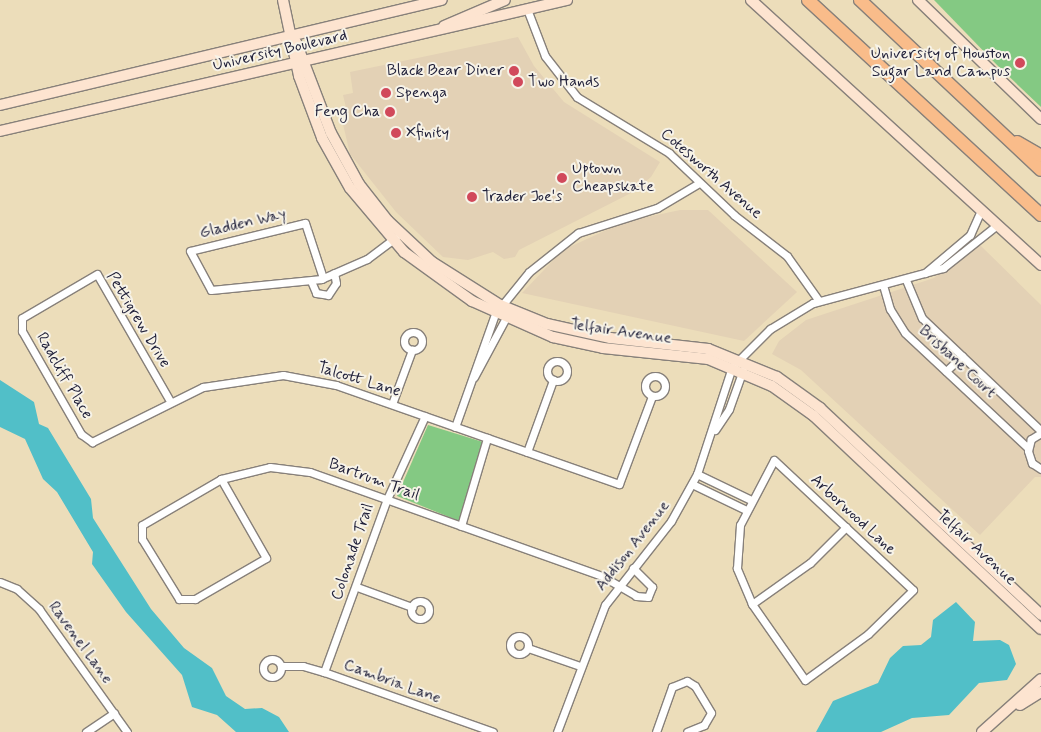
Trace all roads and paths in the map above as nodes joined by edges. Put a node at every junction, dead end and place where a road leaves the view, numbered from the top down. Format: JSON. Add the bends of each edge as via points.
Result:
{"nodes":[{"id":1,"x":283,"y":0,"type":"edge"},
{"id":2,"x":442,"y":0,"type":"edge"},
{"id":3,"x":505,"y":0,"type":"edge"},
{"id":4,"x":567,"y":0,"type":"edge"},
{"id":5,"x":808,"y":0,"type":"edge"},
{"id":6,"x":860,"y":0,"type":"edge"},
{"id":7,"x":918,"y":0,"type":"edge"},
{"id":8,"x":754,"y":1,"type":"edge"},
{"id":9,"x":526,"y":4,"type":"edge"},
{"id":10,"x":437,"y":30,"type":"junction"},
{"id":11,"x":293,"y":36,"type":"junction"},
{"id":12,"x":302,"y":61,"type":"junction"},
{"id":13,"x":0,"y":106,"type":"edge"},
{"id":14,"x":1041,"y":118,"type":"edge"},
{"id":15,"x":0,"y":131,"type":"edge"},
{"id":16,"x":1006,"y":137,"type":"junction"},
{"id":17,"x":1041,"y":156,"type":"edge"},
{"id":18,"x":1041,"y":170,"type":"edge"},
{"id":19,"x":699,"y":183,"type":"junction"},
{"id":20,"x":981,"y":210,"type":"junction"},
{"id":21,"x":1041,"y":215,"type":"edge"},
{"id":22,"x":997,"y":225,"type":"junction"},
{"id":23,"x":396,"y":236,"type":"junction"},
{"id":24,"x":1041,"y":265,"type":"edge"},
{"id":25,"x":334,"y":273,"type":"junction"},
{"id":26,"x":922,"y":275,"type":"junction"},
{"id":27,"x":323,"y":278,"type":"junction"},
{"id":28,"x":906,"y":280,"type":"junction"},
{"id":29,"x":312,"y":282,"type":"junction"},
{"id":30,"x":883,"y":285,"type":"junction"},
{"id":31,"x":819,"y":301,"type":"junction"},
{"id":32,"x":498,"y":310,"type":"junction"},
{"id":33,"x":508,"y":315,"type":"junction"},
{"id":34,"x":22,"y":318,"type":"joint"},
{"id":35,"x":412,"y":350,"type":"dead end"},
{"id":36,"x":962,"y":356,"type":"junction"},
{"id":37,"x":743,"y":360,"type":"junction"},
{"id":38,"x":738,"y":369,"type":"junction"},
{"id":39,"x":946,"y":371,"type":"junction"},
{"id":40,"x":472,"y":379,"type":"junction"},
{"id":41,"x":553,"y":380,"type":"dead end"},
{"id":42,"x":652,"y":396,"type":"dead end"},
{"id":43,"x":170,"y":401,"type":"junction"},
{"id":44,"x":392,"y":404,"type":"junction"},
{"id":45,"x":425,"y":416,"type":"junction"},
{"id":46,"x":455,"y":427,"type":"junction"},
{"id":47,"x":1041,"y":432,"type":"edge"},
{"id":48,"x":712,"y":434,"type":"junction"},
{"id":49,"x":487,"y":438,"type":"junction"},
{"id":50,"x":92,"y":442,"type":"joint"},
{"id":51,"x":1028,"y":448,"type":"junction"},
{"id":52,"x":527,"y":452,"type":"junction"},
{"id":53,"x":1041,"y":469,"type":"edge"},
{"id":54,"x":697,"y":474,"type":"junction"},
{"id":55,"x":221,"y":479,"type":"junction"},
{"id":56,"x":692,"y":484,"type":"junction"},
{"id":57,"x":387,"y":499,"type":"junction"},
{"id":58,"x":752,"y":500,"type":"junction"},
{"id":59,"x":746,"y":510,"type":"junction"},
{"id":60,"x":461,"y":526,"type":"junction"},
{"id":61,"x":846,"y":527,"type":"junction"},
{"id":62,"x":633,"y":568,"type":"junction"},
{"id":63,"x":0,"y":582,"type":"edge"},
{"id":64,"x":619,"y":584,"type":"junction"},
{"id":65,"x":357,"y":587,"type":"junction"},
{"id":66,"x":752,"y":604,"type":"junction"},
{"id":67,"x":412,"y":607,"type":"dead end"},
{"id":68,"x":1041,"y":615,"type":"edge"},
{"id":69,"x":1041,"y":629,"type":"edge"},
{"id":70,"x":528,"y":648,"type":"dead end"},
{"id":71,"x":281,"y":666,"type":"dead end"},
{"id":72,"x":580,"y":666,"type":"junction"},
{"id":73,"x":324,"y":672,"type":"junction"},
{"id":74,"x":1041,"y":679,"type":"edge"},
{"id":75,"x":1041,"y":692,"type":"edge"},
{"id":76,"x":1006,"y":712,"type":"junction"},
{"id":77,"x":114,"y":713,"type":"junction"},
{"id":78,"x":86,"y":732,"type":"edge"},
{"id":79,"x":127,"y":732,"type":"edge"},
{"id":80,"x":492,"y":732,"type":"edge"},
{"id":81,"x":557,"y":732,"type":"edge"},
{"id":82,"x":656,"y":732,"type":"edge"},
{"id":83,"x":688,"y":732,"type":"edge"},
{"id":84,"x":982,"y":732,"type":"edge"}],
"edges":[{"from":1,"to":11,"type":"street","name":"Telfair Avenue"},
{"from":2,"to":11,"type":"street","name":"University Boulevard"},
{"from":3,"to":10,"type":"street","via":[[459,16]]},
{"from":4,"to":9,"type":"street","name":"University Boulevard"},
{"from":5,"to":21,"type":"highway"},
{"from":6,"to":16,"type":"highway"},
{"from":7,"to":14,"type":"street"},
{"from":8,"to":20,"type":"street"},
{"from":9,"to":10,"type":"street","name":"University Boulevard"},
{"from":9,"to":19,"type":"street","name":"Cotesworth Avenue","via":[[545,56],[577,97],[661,148]]},
{"from":10,"to":12,"type":"street","name":"University Boulevard"},
{"from":11,"to":12,"type":"street","name":"Telfair Avenue"},
{"from":11,"to":13,"type":"street","name":"University Boulevard"},
{"from":12,"to":15,"type":"street","name":"University Boulevard"},
{"from":12,"to":23,"type":"street","name":"Telfair Avenue","via":[[342,156]]},
{"from":16,"to":17,"type":"highway"},
{"from":16,"to":18,"type":"highway"},
{"from":19,"to":31,"type":"street","name":"Cotesworth Avenue","via":[[786,256]]},
{"from":19,"to":32,"type":"street","via":[[656,208],[578,234],[541,260]]},
{"from":20,"to":22,"type":"street"},
{"from":20,"to":26,"type":"street","via":[[970,235]]},
{"from":22,"to":24,"type":"street"},
{"from":22,"to":26,"type":"street","via":[[953,262]]},
{"from":23,"to":25,"type":"street","via":[[367,259]]},
{"from":23,"to":32,"type":"street","name":"Telfair Avenue"},
{"from":25,"to":27,"type":"street"},
{"from":25,"to":29,"type":"street","via":[[336,283],[328,294],[316,293]]},
{"from":26,"to":28,"type":"street"},
{"from":27,"to":29,"type":"street"},
{"from":27,"to":29,"type":"street","name":"Gladden Way","via":[[305,223],[190,251],[211,290]]},
{"from":28,"to":30,"type":"street"},
{"from":28,"to":36,"type":"street","name":"Brisbane Court","via":[[913,307]]},
{"from":30,"to":31,"type":"street"},
{"from":30,"to":39,"type":"street","name":"Brisbane Court","via":[[896,320]]},
{"from":31,"to":37,"type":"street","via":[[770,329]]},
{"from":32,"to":33,"type":"street","name":"Telfair Avenue"},
{"from":32,"to":40,"type":"street"},
{"from":33,"to":37,"type":"street","name":"Telfair Avenue","via":[[585,334],[682,344]]},
{"from":33,"to":38,"type":"street","name":"Telfair Avenue","via":[[585,345],[708,359]]},
{"from":33,"to":40,"type":"street","via":[[486,362]]},
{"from":34,"to":43,"type":"street","name":"Pettigrew Drive","via":[[97,274]]},
{"from":34,"to":50,"type":"street","name":"Radcliff Place","via":[[22,331],[81,434]]},
{"from":35,"to":44,"type":"street"},
{"from":36,"to":39,"type":"street"},
{"from":36,"to":47,"type":"street","name":"Brisbane Court"},
{"from":37,"to":38,"type":"street"},
{"from":37,"to":68,"type":"street","name":"Telfair Avenue","via":[[777,377],[820,408]]},
{"from":38,"to":48,"type":"street","name":"Addison Avenue"},
{"from":38,"to":48,"type":"street","name":"Addison Avenue","via":[[729,409]]},
{"from":38,"to":69,"type":"street","name":"Telfair Avenue","via":[[772,386],[814,416]]},
{"from":39,"to":51,"type":"street","name":"Brisbane Court"},
{"from":40,"to":46,"type":"street"},
{"from":41,"to":52,"type":"street"},
{"from":42,"to":52,"type":"street","name":"Talcott Lane","via":[[619,484]]},
{"from":43,"to":44,"type":"street","name":"Talcott Lane","via":[[232,379],[284,375],[336,385]]},
{"from":43,"to":50,"type":"street","name":"Talcott Lane"},
{"from":44,"to":45,"type":"street","name":"Talcott Lane"},
{"from":45,"to":46,"type":"street","name":"Talcott Lane"},
{"from":45,"to":57,"type":"street","name":"Colonade Trail"},
{"from":46,"to":49,"type":"street","name":"Talcott Lane"},
{"from":47,"to":51,"type":"street","name":"Brisbane Court"},
{"from":48,"to":54,"type":"street","name":"Addison Avenue"},
{"from":49,"to":52,"type":"street","name":"Talcott Lane"},
{"from":49,"to":60,"type":"street"},
{"from":51,"to":53,"type":"street","name":"Brisbane Court","via":[[1032,463]]},
{"from":54,"to":56,"type":"street","name":"Addison Avenue"},
{"from":54,"to":58,"type":"street"},
{"from":55,"to":55,"type":"street","name":"Bartrum Trail","via":[[147,520],[141,529],[174,596],[184,601],[266,558]]},
{"from":55,"to":57,"type":"street","name":"Bartrum Trail","via":[[255,468],[283,467]]},
{"from":56,"to":59,"type":"street"},
{"from":56,"to":62,"type":"street","name":"Addison Avenue","via":[[671,521]]},
{"from":57,"to":60,"type":"street","name":"Bartrum Trail"},
{"from":57,"to":65,"type":"street","name":"Colonade Trail"},
{"from":58,"to":59,"type":"street"},
{"from":58,"to":61,"type":"street","name":"Arborwood Lane","via":[[774,460]]},
{"from":59,"to":66,"type":"street","via":[[736,554],[740,581]]},
{"from":60,"to":64,"type":"street","name":"Bartrum Trail"},
{"from":61,"to":66,"type":"street","via":[[810,563]]},
{"from":61,"to":66,"type":"street","name":"Arborwood Lane","via":[[913,590],[868,634],[805,680]]},
{"from":62,"to":64,"type":"street","name":"Addison Avenue"},
{"from":62,"to":64,"type":"street","name":"Bartrum Trail","via":[[652,587],[648,597],[636,596]]},
{"from":63,"to":77,"type":"street","name":"Ravenel Lane","via":[[17,589],[40,609]]},
{"from":64,"to":72,"type":"street","name":"Addison Avenue","via":[[605,605]]},
{"from":65,"to":67,"type":"street"},
{"from":65,"to":73,"type":"street","name":"Colonade Trail"},
{"from":70,"to":72,"type":"street"},
{"from":71,"to":73,"type":"street","name":"Cambria Lane","via":[[303,666]]},
{"from":72,"to":81,"type":"street","name":"Addison Avenue"},
{"from":73,"to":80,"type":"street","name":"Cambria Lane"},
{"from":74,"to":76,"type":"street"},
{"from":75,"to":76,"type":"street"},
{"from":76,"to":84,"type":"street"},
{"from":77,"to":78,"type":"street"},
{"from":77,"to":79,"type":"street","name":"Ravenel Lane"},
{"from":82,"to":83,"type":"street","via":[[670,690],[679,682],[695,686],[709,705],[709,718]]}]}
